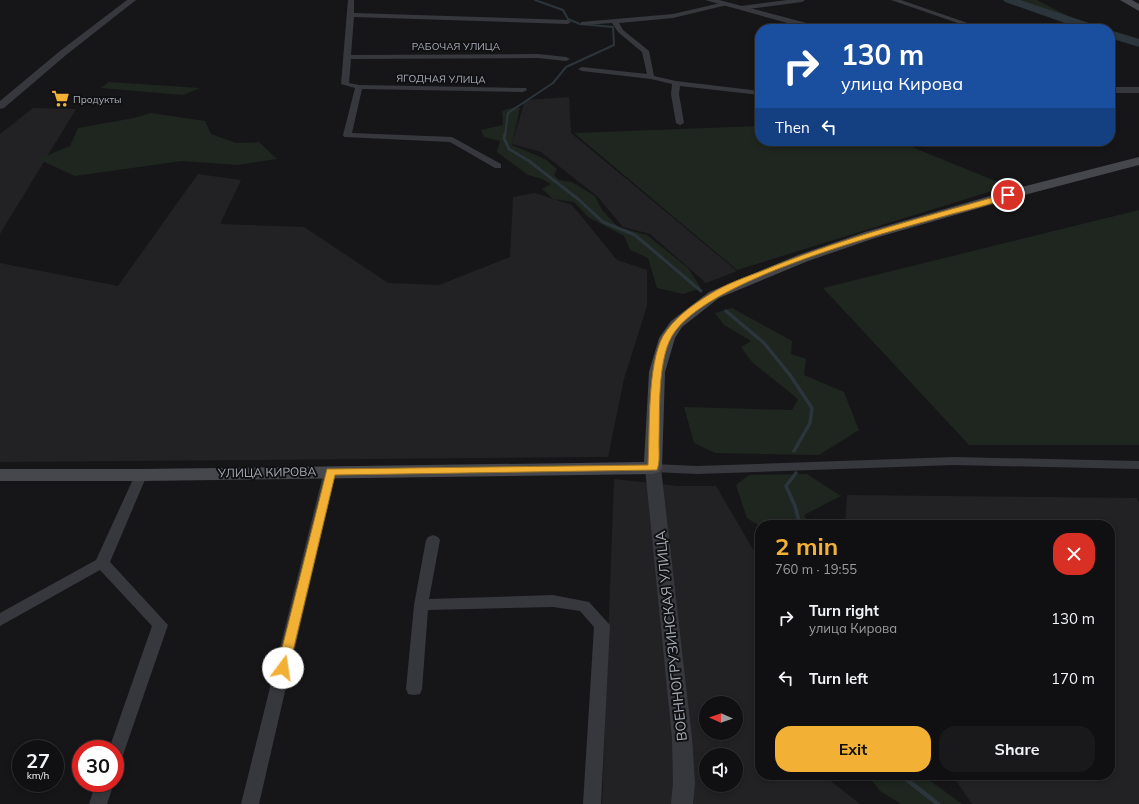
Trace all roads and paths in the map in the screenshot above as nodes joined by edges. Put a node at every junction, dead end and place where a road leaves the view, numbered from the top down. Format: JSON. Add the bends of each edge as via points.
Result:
{"nodes":[{"id":1,"x":132,"y":0,"type":"edge"},
{"id":2,"x":351,"y":0,"type":"edge"},
{"id":3,"x":709,"y":0,"type":"edge"},
{"id":4,"x":802,"y":0,"type":"edge"},
{"id":5,"x":894,"y":0,"type":"edge"},
{"id":6,"x":1125,"y":0,"type":"edge"},
{"id":7,"x":725,"y":4,"type":"junction"},
{"id":8,"x":741,"y":8,"type":"junction"},
{"id":9,"x":1139,"y":8,"type":"edge"},
{"id":10,"x":352,"y":15,"type":"junction"},
{"id":11,"x":614,"y":21,"type":"junction"},
{"id":12,"x":568,"y":22,"type":"dead end"},
{"id":13,"x":583,"y":22,"type":"dead end"},
{"id":14,"x":800,"y":24,"type":"edge"},
{"id":15,"x":967,"y":24,"type":"edge"},
{"id":16,"x":346,"y":57,"type":"junction"},
{"id":17,"x":566,"y":59,"type":"dead end"},
{"id":18,"x":582,"y":69,"type":"dead end"},
{"id":19,"x":651,"y":77,"type":"junction"},
{"id":20,"x":676,"y":83,"type":"junction"},
{"id":21,"x":360,"y":87,"type":"junction"},
{"id":22,"x":523,"y":90,"type":"dead end"},
{"id":23,"x":1115,"y":90,"type":"edge"},
{"id":24,"x":1139,"y":90,"type":"edge"},
{"id":25,"x":755,"y":93,"type":"edge"},
{"id":26,"x":0,"y":106,"type":"edge"},
{"id":27,"x":680,"y":123,"type":"dead end"},
{"id":28,"x":1139,"y":161,"type":"edge"},
{"id":29,"x":498,"y":166,"type":"dead end"},
{"id":30,"x":1139,"y":465,"type":"edge"},
{"id":31,"x":653,"y":468,"type":"junction"},
{"id":32,"x":330,"y":471,"type":"junction"},
{"id":33,"x":0,"y":475,"type":"edge"},
{"id":34,"x":141,"y":475,"type":"junction"},
{"id":35,"x":433,"y":540,"type":"dead end"},
{"id":36,"x":102,"y":562,"type":"junction"},
{"id":37,"x":421,"y":605,"type":"junction"},
{"id":38,"x":0,"y":620,"type":"edge"},
{"id":39,"x":414,"y":689,"type":"dead end"},
{"id":40,"x":120,"y":740,"type":"edge"},
{"id":41,"x":102,"y":792,"type":"edge"},
{"id":42,"x":98,"y":804,"type":"edge"},
{"id":43,"x":250,"y":804,"type":"edge"},
{"id":44,"x":592,"y":804,"type":"edge"},
{"id":45,"x":682,"y":804,"type":"edge"}],
"edges":[{"from":1,"to":26,"type":"street"},
{"from":2,"to":10,"type":"street"},
{"from":3,"to":7,"type":"street"},
{"from":4,"to":8,"type":"street"},
{"from":5,"to":15,"type":"street"},
{"from":6,"to":9,"type":"main road"},
{"from":7,"to":8,"type":"street"},
{"from":7,"to":11,"type":"street","via":[[707,11]]},
{"from":8,"to":14,"type":"street"},
{"from":10,"to":12,"type":"street"},
{"from":10,"to":16,"type":"street"},
{"from":11,"to":13,"type":"street"},
{"from":11,"to":19,"type":"street","via":[[620,31],[645,51]]},
{"from":16,"to":17,"type":"street","name":"РАБОЧАЯ УЛИЦА","via":[[530,56]]},
{"from":16,"to":21,"type":"street","via":[[345,84]]},
{"from":18,"to":19,"type":"street"},
{"from":19,"to":20,"type":"street"},
{"from":20,"to":25,"type":"street"},
{"from":20,"to":27,"type":"street","via":[[675,94]]},
{"from":21,"to":22,"type":"street","name":"ЯГОДНАЯ УЛИЦА"},
{"from":21,"to":29,"type":"street","via":[[347,135],[452,140]]},
{"from":23,"to":24,"type":"street"},
{"from":28,"to":31,"type":"main road","via":[[870,235],[802,258],[714,295],[676,324],[667,338],[657,372]]},
{"from":30,"to":31,"type":"street","via":[[954,461],[697,470]]},
{"from":31,"to":32,"type":"main road","name":"УЛИЦА КИРОВА"},
{"from":31,"to":45,"type":"street","name":"ВОЕННОГРУЗИНСКАЯ УЛИЦА","via":[[682,738]]},
{"from":32,"to":34,"type":"main road","name":"УЛИЦА КИРОВА"},
{"from":32,"to":43,"type":"street"},
{"from":33,"to":34,"type":"main road","name":"УЛИЦА КИРОВА"},
{"from":34,"to":36,"type":"street"},
{"from":35,"to":37,"type":"street"},
{"from":36,"to":38,"type":"street"},
{"from":36,"to":40,"type":"street","via":[[160,625]]},
{"from":37,"to":39,"type":"street"},
{"from":37,"to":44,"type":"street","via":[[553,601],[584,606],[602,625]]},
{"from":41,"to":42,"type":"street"}]}
